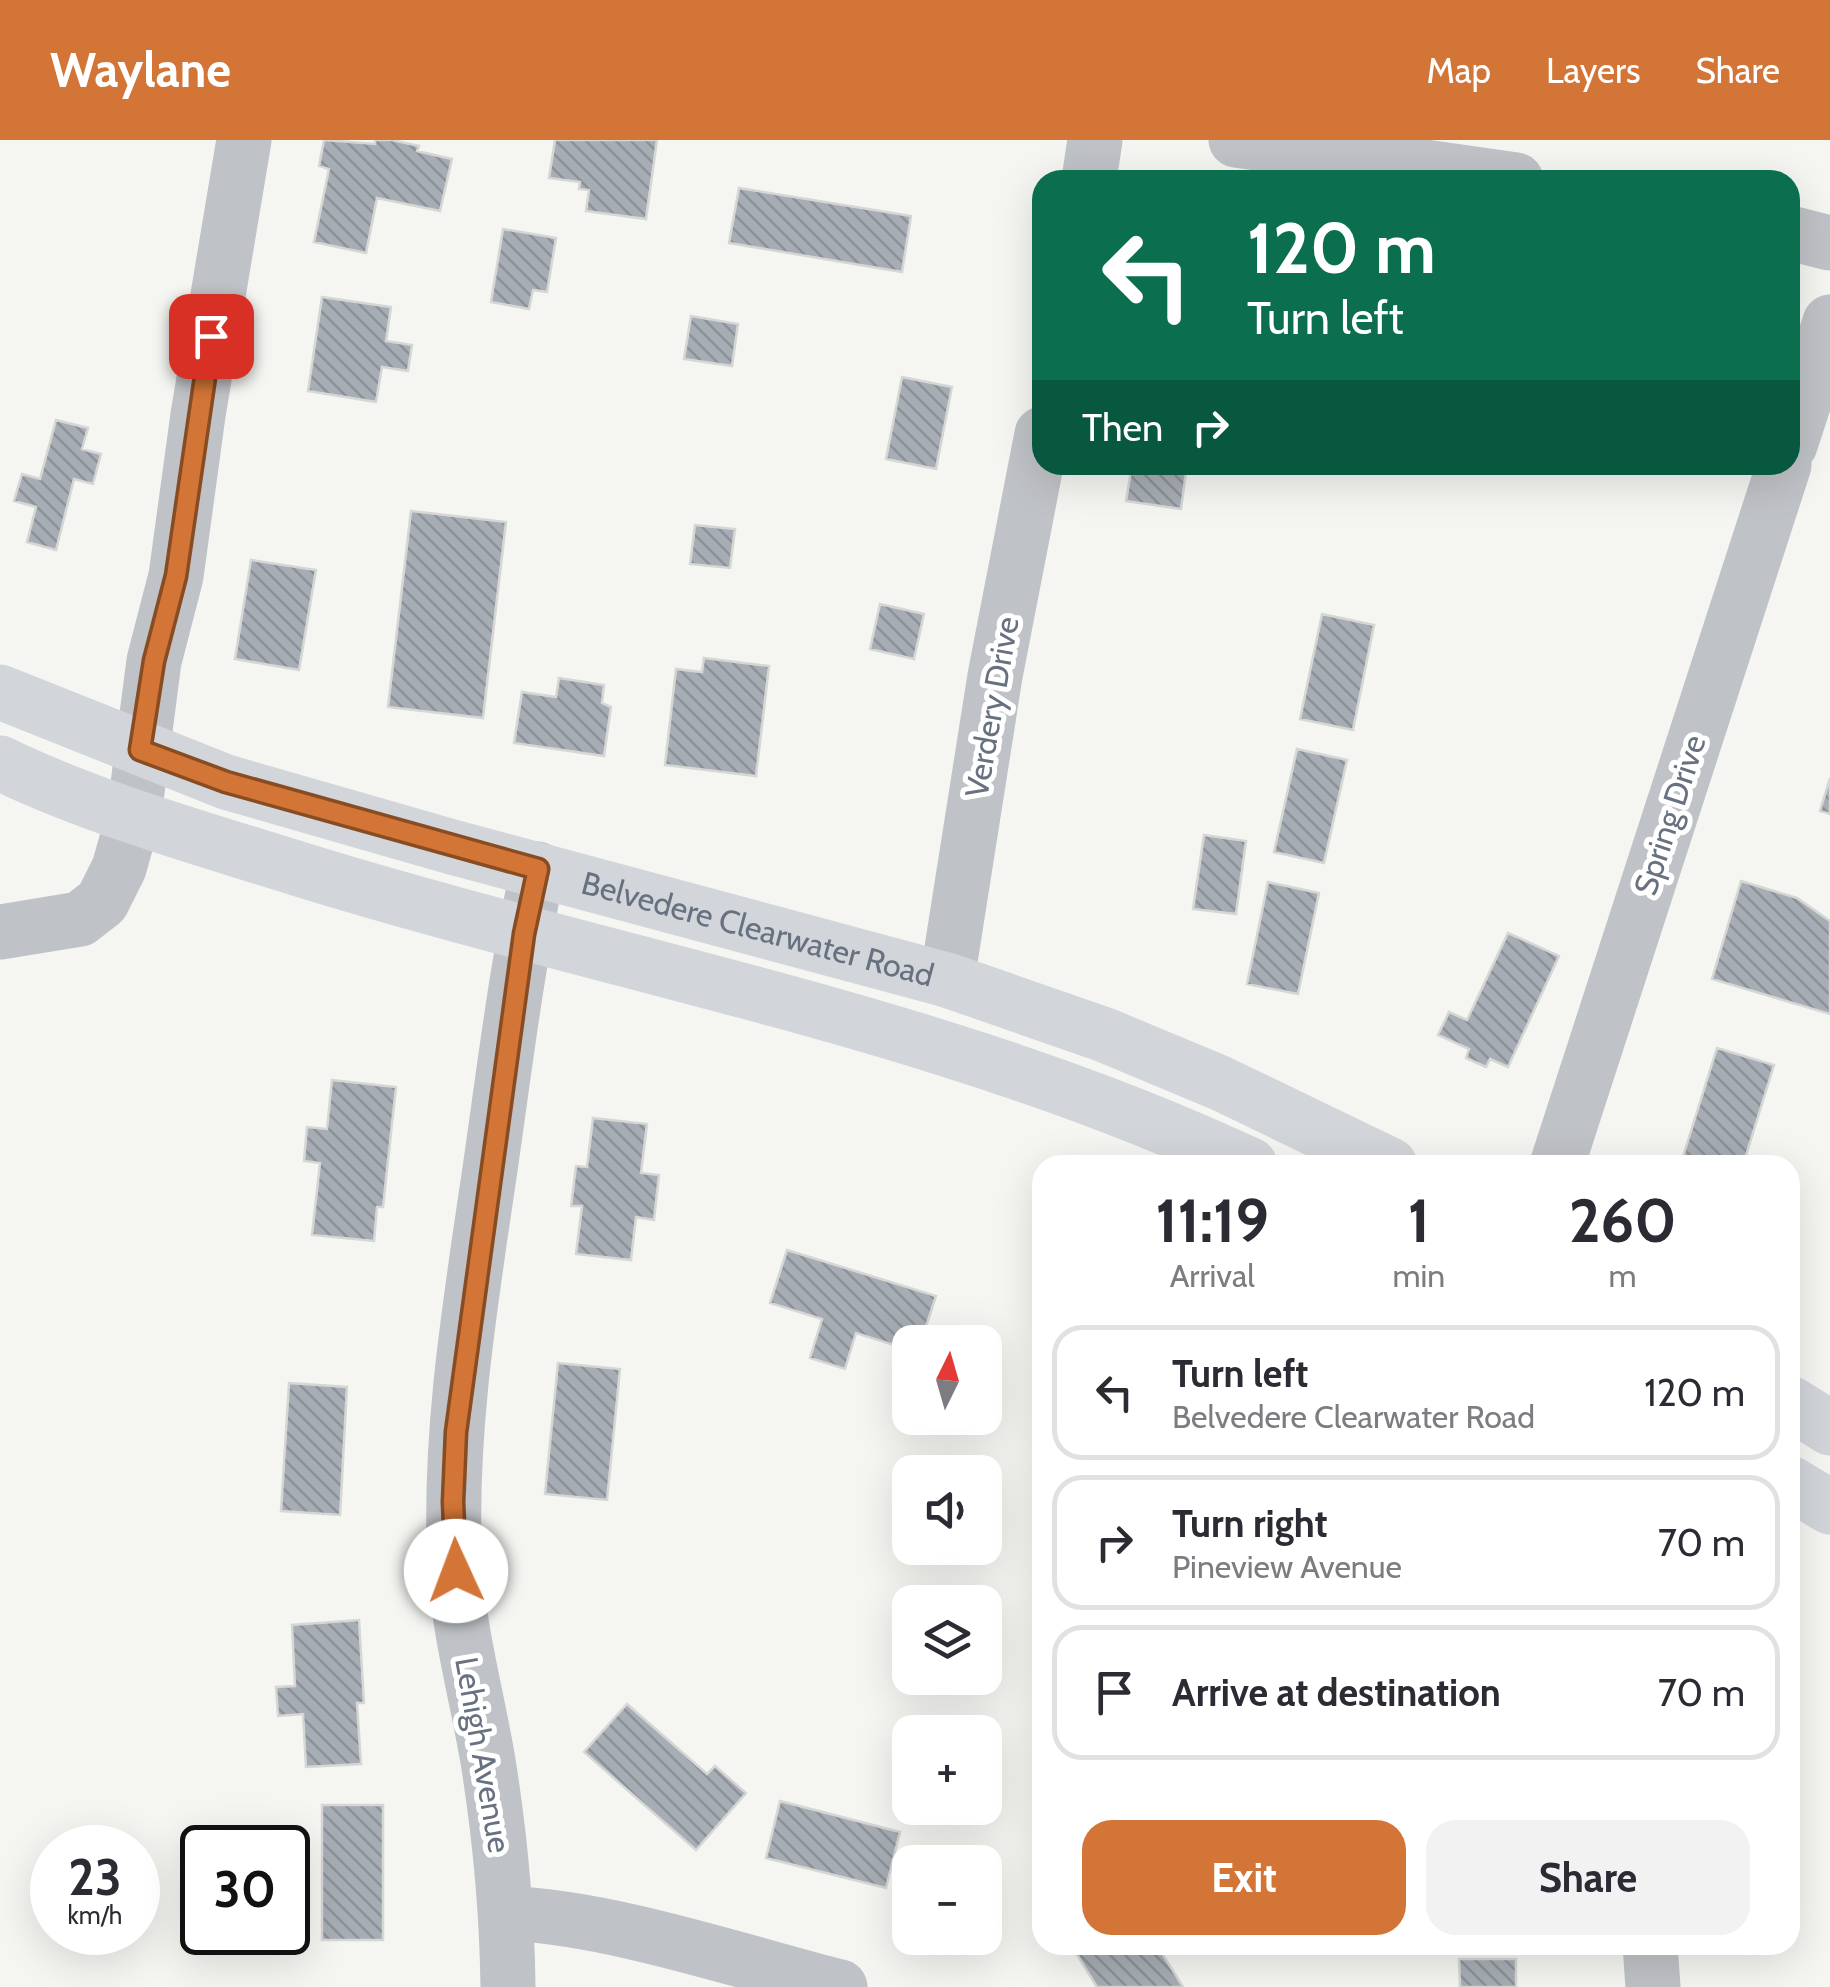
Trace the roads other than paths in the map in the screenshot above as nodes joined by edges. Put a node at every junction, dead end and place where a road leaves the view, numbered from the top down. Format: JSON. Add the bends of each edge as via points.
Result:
{"nodes":[{"id":1,"x":244,"y":140,"type":"edge"},
{"id":2,"x":1096,"y":140,"type":"edge"},
{"id":3,"x":1236,"y":140,"type":"edge"},
{"id":4,"x":1091,"y":170,"type":"edge"},
{"id":5,"x":1446,"y":170,"type":"edge"},
{"id":6,"x":1800,"y":236,"type":"edge"},
{"id":7,"x":1830,"y":243,"type":"edge"},
{"id":8,"x":1830,"y":322,"type":"edge"},
{"id":9,"x":1800,"y":414,"type":"edge"},
{"id":10,"x":1034,"y":475,"type":"edge"},
{"id":11,"x":1781,"y":475,"type":"edge"},
{"id":12,"x":0,"y":692,"type":"edge"},
{"id":13,"x":140,"y":750,"type":"junction"},
{"id":14,"x":0,"y":763,"type":"edge"},
{"id":15,"x":134,"y":815,"type":"junction"},
{"id":16,"x":538,"y":869,"type":"junction"},
{"id":17,"x":0,"y":932,"type":"edge"},
{"id":18,"x":524,"y":934,"type":"junction"},
{"id":19,"x":947,"y":980,"type":"junction"},
{"id":20,"x":1226,"y":1155,"type":"edge"},
{"id":21,"x":1369,"y":1155,"type":"edge"},
{"id":22,"x":1559,"y":1155,"type":"edge"},
{"id":23,"x":1800,"y":1409,"type":"edge"},
{"id":24,"x":1830,"y":1428,"type":"edge"},
{"id":25,"x":1800,"y":1489,"type":"edge"},
{"id":26,"x":1830,"y":1507,"type":"edge"},
{"id":27,"x":507,"y":1913,"type":"junction"},
{"id":28,"x":1651,"y":1955,"type":"edge"},
{"id":29,"x":508,"y":1987,"type":"edge"},
{"id":30,"x":840,"y":1987,"type":"edge"},
{"id":31,"x":1653,"y":1987,"type":"edge"}],
"edges":[{"from":1,"to":13,"type":"street","via":[[176,576]]},
{"from":2,"to":4,"type":"street"},
{"from":3,"to":5,"type":"street"},
{"from":6,"to":7,"type":"street"},
{"from":8,"to":9,"type":"street"},
{"from":10,"to":19,"type":"street","name":"Verdery Drive"},
{"from":11,"to":22,"type":"street","name":"Spring Drive"},
{"from":12,"to":13,"type":"main road","name":"Belvedere Clearwater Road"},
{"from":13,"to":15,"type":"street"},
{"from":13,"to":16,"type":"main road","name":"Belvedere Clearwater Road","via":[[226,782]]},
{"from":14,"to":15,"type":"main road","name":"Belvedere Clearwater Road"},
{"from":15,"to":17,"type":"street","via":[[120,868],[102,902],[80,919]]},
{"from":15,"to":18,"type":"main road","name":"Belvedere Clearwater Road"},
{"from":16,"to":18,"type":"street","name":"Lehigh Avenue"},
{"from":16,"to":19,"type":"main road","name":"Belvedere Clearwater Road"},
{"from":18,"to":20,"type":"main road","name":"Belvedere Clearwater Road","via":[[975,1056]]},
{"from":18,"to":27,"type":"street","name":"Lehigh Avenue","via":[[477,1263],[453,1502],[463,1641],[488,1758]]},
{"from":19,"to":21,"type":"main road","name":"Belvedere Clearwater Road","via":[[1204,1076]]},
{"from":23,"to":24,"type":"main road"},
{"from":25,"to":26,"type":"main road"},
{"from":27,"to":29,"type":"street","name":"Lehigh Avenue"},
{"from":27,"to":30,"type":"street","via":[[599,1926]]},
{"from":28,"to":31,"type":"street"}]}
